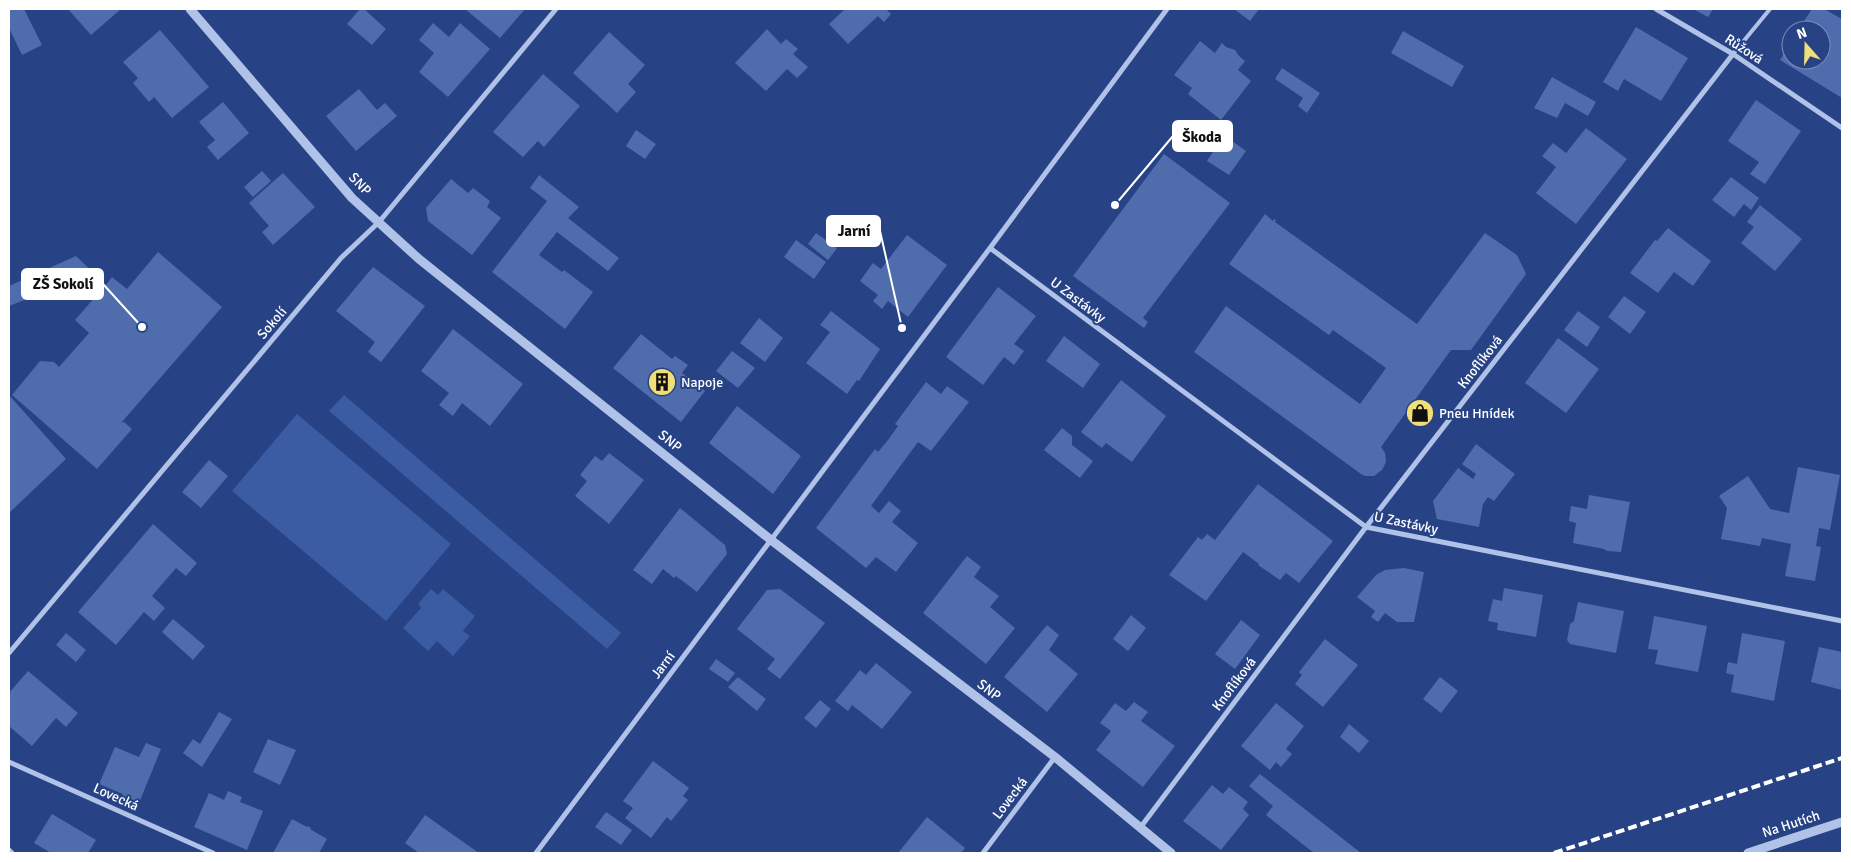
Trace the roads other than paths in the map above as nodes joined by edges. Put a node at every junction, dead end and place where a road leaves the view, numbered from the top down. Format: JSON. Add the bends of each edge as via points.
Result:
{"nodes":[{"id":1,"x":190,"y":9,"type":"edge"},
{"id":2,"x":556,"y":9,"type":"edge"},
{"id":3,"x":1167,"y":9,"type":"edge"},
{"id":4,"x":1656,"y":9,"type":"edge"},
{"id":5,"x":1770,"y":9,"type":"edge"},
{"id":6,"x":1733,"y":54,"type":"junction"},
{"id":7,"x":1842,"y":128,"type":"edge"},
{"id":8,"x":379,"y":222,"type":"junction"},
{"id":9,"x":990,"y":248,"type":"junction"},
{"id":10,"x":1366,"y":527,"type":"junction"},
{"id":11,"x":771,"y":540,"type":"junction"},
{"id":12,"x":1842,"y":621,"type":"edge"},
{"id":13,"x":9,"y":653,"type":"edge"},
{"id":14,"x":1055,"y":757,"type":"junction"},
{"id":15,"x":9,"y":762,"type":"edge"},
{"id":16,"x":1842,"y":822,"type":"edge"},
{"id":17,"x":1139,"y":828,"type":"junction"},
{"id":18,"x":9,"y":850,"type":"edge"},
{"id":19,"x":12,"y":853,"type":"edge"},
{"id":20,"x":213,"y":853,"type":"edge"},
{"id":21,"x":536,"y":853,"type":"edge"},
{"id":22,"x":983,"y":853,"type":"edge"},
{"id":23,"x":1172,"y":853,"type":"edge"},
{"id":24,"x":1748,"y":853,"type":"edge"}],
"edges":[{"from":1,"to":8,"type":"street","name":"SNP","via":[[352,198]]},
{"from":2,"to":8,"type":"street","name":"Sokolí"},
{"from":3,"to":9,"type":"street","name":"Jarní"},
{"from":4,"to":6,"type":"street","name":"Růžová"},
{"from":5,"to":6,"type":"lane","name":"Knoflíková"},
{"from":6,"to":7,"type":"street","name":"Růžová"},
{"from":6,"to":10,"type":"street","name":"Knoflíková"},
{"from":8,"to":11,"type":"street","name":"SNP","via":[[419,259]]},
{"from":8,"to":13,"type":"street","name":"Sokolí","via":[[341,258]]},
{"from":9,"to":10,"type":"street","name":"U Zastávky"},
{"from":9,"to":11,"type":"street","name":"Jarní"},
{"from":10,"to":12,"type":"street","name":"U Zastávky"},
{"from":10,"to":17,"type":"street","name":"Knoflíková"},
{"from":11,"to":14,"type":"street","name":"SNP"},
{"from":11,"to":21,"type":"street","name":"Jarní"},
{"from":14,"to":17,"type":"street","name":"SNP"},
{"from":14,"to":22,"type":"street","name":"Lovecká"},
{"from":15,"to":20,"type":"street","name":"Lovecká"},
{"from":16,"to":24,"type":"street","name":"Na Hutích"},
{"from":17,"to":23,"type":"street","name":"SNP"},
{"from":18,"to":19,"type":"street"}]}
